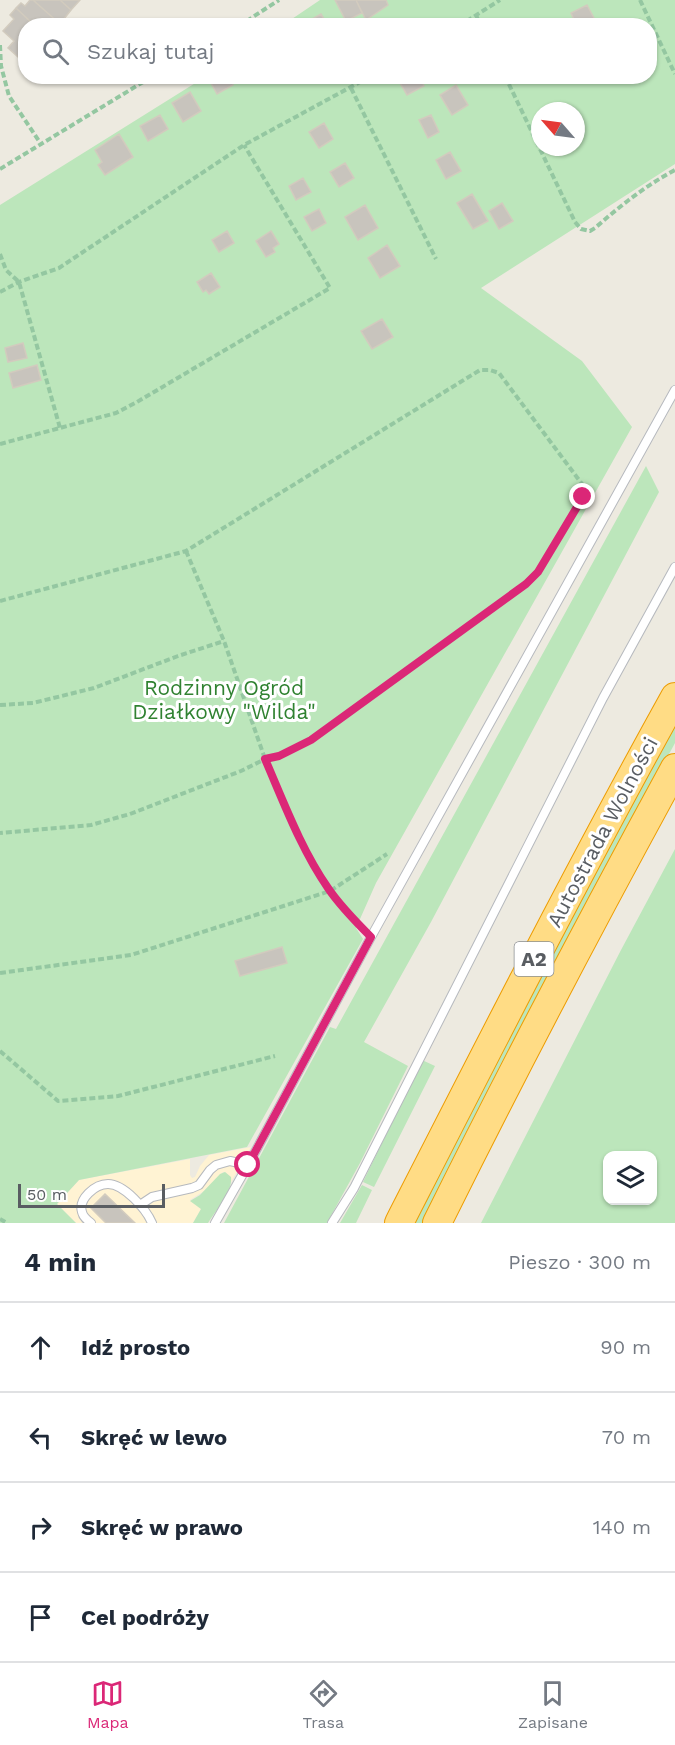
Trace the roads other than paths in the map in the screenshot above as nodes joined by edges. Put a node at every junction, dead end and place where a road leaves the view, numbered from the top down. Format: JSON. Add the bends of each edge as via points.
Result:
{"nodes":[{"id":1,"x":675,"y":390,"type":"edge"},
{"id":2,"x":675,"y":567,"type":"edge"},
{"id":3,"x":675,"y":697,"type":"edge"},
{"id":4,"x":675,"y":768,"type":"edge"},
{"id":5,"x":248,"y":1165,"type":"junction"},
{"id":6,"x":140,"y":1205,"type":"junction"},
{"id":7,"x":91,"y":1223,"type":"edge"},
{"id":8,"x":152,"y":1223,"type":"edge"},
{"id":9,"x":215,"y":1223,"type":"edge"},
{"id":10,"x":332,"y":1223,"type":"edge"},
{"id":11,"x":399,"y":1223,"type":"edge"},
{"id":12,"x":437,"y":1223,"type":"edge"}],
"edges":[{"from":1,"to":5,"type":"lane"},
{"from":2,"to":10,"type":"lane","via":[[603,698],[354,1188]]},
{"from":3,"to":11,"type":"highway","name":"Autostrada Wolności","number":"A2","via":[[605,823]]},
{"from":4,"to":12,"type":"highway","name":"Autostrada Wolności","number":"A2"},
{"from":5,"to":6,"type":"lane","via":[[230,1161],[216,1166],[199,1185],[152,1197]]},
{"from":5,"to":9,"type":"lane"},
{"from":6,"to":7,"type":"lane","via":[[116,1186],[98,1186],[82,1203],[83,1216]]},
{"from":6,"to":8,"type":"lane"}]}
